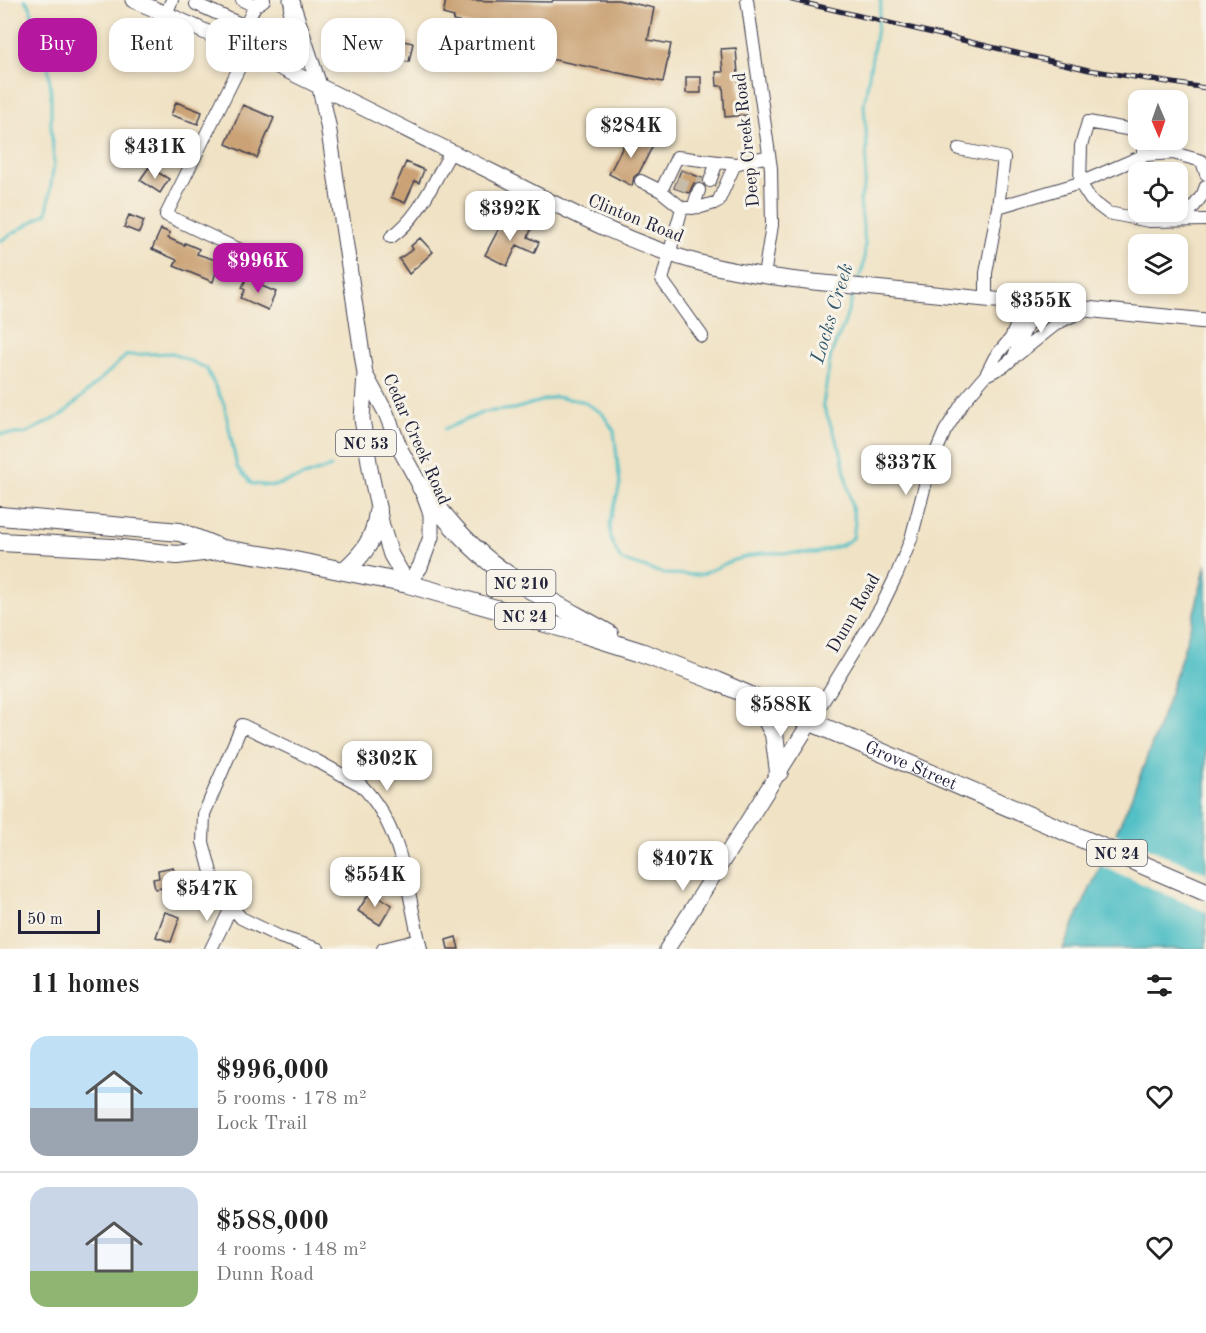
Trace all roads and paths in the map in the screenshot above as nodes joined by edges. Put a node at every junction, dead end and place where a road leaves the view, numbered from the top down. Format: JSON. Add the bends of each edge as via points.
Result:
{"nodes":[{"id":1,"x":133,"y":0,"type":"edge"},
{"id":2,"x":172,"y":0,"type":"edge"},
{"id":3,"x":242,"y":0,"type":"edge"},
{"id":4,"x":747,"y":0,"type":"edge"},
{"id":5,"x":197,"y":2,"type":"edge"},
{"id":6,"x":292,"y":2,"type":"edge"},
{"id":7,"x":260,"y":3,"type":"edge"},
{"id":8,"x":166,"y":14,"type":"junction"},
{"id":9,"x":174,"y":18,"type":"edge"},
{"id":10,"x":191,"y":18,"type":"edge"},
{"id":11,"x":229,"y":18,"type":"edge"},
{"id":12,"x":250,"y":18,"type":"edge"},
{"id":13,"x":290,"y":18,"type":"edge"},
{"id":14,"x":231,"y":72,"type":"edge"},
{"id":15,"x":287,"y":72,"type":"edge"},
{"id":16,"x":320,"y":88,"type":"junction"},
{"id":17,"x":1128,"y":129,"type":"edge"},
{"id":18,"x":959,"y":149,"type":"dead end"},
{"id":19,"x":1143,"y":150,"type":"edge"},
{"id":20,"x":451,"y":152,"type":"junction"},
{"id":21,"x":769,"y":156,"type":"junction"},
{"id":22,"x":1143,"y":156,"type":"junction"},
{"id":23,"x":690,"y":159,"type":"junction"},
{"id":24,"x":713,"y":161,"type":"junction"},
{"id":25,"x":735,"y":164,"type":"junction"},
{"id":26,"x":686,"y":172,"type":"tunnel mouth"},
{"id":27,"x":1206,"y":174,"type":"edge"},
{"id":28,"x":641,"y":181,"type":"dead end"},
{"id":29,"x":1080,"y":183,"type":"junction"},
{"id":30,"x":1206,"y":186,"type":"edge"},
{"id":31,"x":680,"y":190,"type":"tunnel mouth"},
{"id":32,"x":661,"y":191,"type":"junction"},
{"id":33,"x":688,"y":207,"type":"junction"},
{"id":34,"x":998,"y":207,"type":"junction"},
{"id":35,"x":1188,"y":215,"type":"edge"},
{"id":36,"x":1128,"y":217,"type":"edge"},
{"id":37,"x":1188,"y":220,"type":"edge"},
{"id":38,"x":1206,"y":220,"type":"edge"},
{"id":39,"x":391,"y":237,"type":"dead end"},
{"id":40,"x":670,"y":254,"type":"junction"},
{"id":41,"x":290,"y":271,"type":"dead end"},
{"id":42,"x":764,"y":276,"type":"junction"},
{"id":43,"x":986,"y":299,"type":"junction"},
{"id":44,"x":1026,"y":303,"type":"junction"},
{"id":45,"x":1086,"y":309,"type":"junction"},
{"id":46,"x":1206,"y":321,"type":"edge"},
{"id":47,"x":702,"y":336,"type":"dead end"},
{"id":48,"x":1013,"y":357,"type":"junction"},
{"id":49,"x":365,"y":374,"type":"junction"},
{"id":50,"x":986,"y":375,"type":"junction"},
{"id":51,"x":421,"y":487,"type":"junction"},
{"id":52,"x":378,"y":512,"type":"junction"},
{"id":53,"x":0,"y":516,"type":"edge"},
{"id":54,"x":0,"y":542,"type":"edge"},
{"id":55,"x":222,"y":549,"type":"junction"},
{"id":56,"x":345,"y":570,"type":"junction"},
{"id":57,"x":408,"y":584,"type":"junction"},
{"id":58,"x":641,"y":652,"type":"junction"},
{"id":59,"x":755,"y":697,"type":"junction"},
{"id":60,"x":811,"y":721,"type":"junction"},
{"id":61,"x":778,"y":772,"type":"junction"},
{"id":62,"x":1206,"y":892,"type":"edge"},
{"id":63,"x":231,"y":908,"type":"junction"},
{"id":64,"x":420,"y":945,"type":"edge"},
{"id":65,"x":211,"y":949,"type":"edge"},
{"id":66,"x":318,"y":949,"type":"edge"},
{"id":67,"x":383,"y":949,"type":"edge"},
{"id":68,"x":667,"y":949,"type":"edge"}],
"edges":[{"from":1,"to":8,"type":"main road","name":"Clinton Road"},
{"from":2,"to":8,"type":"street"},
{"from":3,"to":7,"type":"street"},
{"from":4,"to":21,"type":"street","name":"Deep Creek Road"},
{"from":5,"to":10,"type":"street"},
{"from":5,"to":11,"type":"street"},
{"from":6,"to":13,"type":"main road"},
{"from":6,"to":16,"type":"main road","name":"Cedar Creek Road","number":"NC 53"},
{"from":7,"to":12,"type":"street"},
{"from":8,"to":9,"type":"main road","name":"Clinton Road"},
{"from":14,"to":41,"type":"street","via":[[166,214]]},
{"from":15,"to":16,"type":"main road","name":"Clinton Road"},
{"from":16,"to":20,"type":"main road","name":"Clinton Road"},
{"from":16,"to":49,"type":"main road","name":"Cedar Creek Road","number":"NC 53"},
{"from":17,"to":29,"type":"street","via":[[1088,122],[1081,146]]},
{"from":18,"to":34,"type":"street","via":[[1004,158]]},
{"from":19,"to":22,"type":"street"},
{"from":20,"to":39,"type":"street","via":[[416,214]]},
{"from":20,"to":40,"type":"main road","name":"Clinton Road","via":[[609,230]]},
{"from":21,"to":25,"type":"street"},
{"from":21,"to":42,"type":"street","name":"Deep Creek Road","via":[[772,225]]},
{"from":22,"to":27,"type":"street","via":[[1173,153],[1202,161]]},
{"from":22,"to":29,"type":"street"},
{"from":23,"to":24,"type":"street"},
{"from":23,"to":26,"type":"street"},
{"from":23,"to":32,"type":"street","via":[[677,157]]},
{"from":24,"to":25,"type":"street"},
{"from":24,"to":33,"type":"street","via":[[704,185]]},
{"from":25,"to":33,"type":"street","via":[[718,202]]},
{"from":28,"to":32,"type":"street"},
{"from":29,"to":34,"type":"street"},
{"from":29,"to":36,"type":"street","via":[[1090,200],[1108,213]]},
{"from":30,"to":35,"type":"street"},
{"from":31,"to":33,"type":"street"},
{"from":32,"to":33,"type":"street"},
{"from":33,"to":40,"type":"street"},
{"from":34,"to":43,"type":"street","via":[[986,273]]},
{"from":37,"to":38,"type":"street"},
{"from":40,"to":42,"type":"main road","name":"Clinton Road"},
{"from":40,"to":47,"type":"street","via":[[662,280]]},
{"from":42,"to":43,"type":"main road","name":"Clinton Road"},
{"from":43,"to":44,"type":"main road","name":"Clinton Road"},
{"from":44,"to":45,"type":"main road","name":"Clinton Road"},
{"from":44,"to":48,"type":"street","via":[[1028,323]]},
{"from":44,"to":50,"type":"street","name":"Dunn Road","via":[[1011,338]]},
{"from":45,"to":46,"type":"main road","name":"Clinton Road"},
{"from":45,"to":48,"type":"street","name":"Dunn Road","via":[[1056,324]]},
{"from":48,"to":50,"type":"street","name":"Dunn Road"},
{"from":49,"to":51,"type":"main road","name":"Cedar Creek Road","number":"NC 53"},
{"from":49,"to":52,"type":"main road","name":"Cedar Creek Road","number":"NC 53","via":[[362,419]]},
{"from":50,"to":60,"type":"street","name":"Dunn Road","via":[[954,416],[937,448],[911,538],[890,591]]},
{"from":51,"to":57,"type":"main road","name":"Cedar Creek Road","number":"NC 53","via":[[432,529],[420,567]]},
{"from":51,"to":58,"type":"highway","number":"NC 210","via":[[453,528],[490,562]]},
{"from":52,"to":56,"type":"highway","via":[[368,547]]},
{"from":52,"to":57,"type":"main road","name":"Cedar Creek Road","number":"NC 53","via":[[391,555]]},
{"from":53,"to":55,"type":"highway","number":"NC 24","via":[[180,532]]},
{"from":54,"to":55,"type":"highway","number":"NC 24","via":[[177,555]]},
{"from":55,"to":56,"type":"highway","number":"NC 24"},
{"from":56,"to":57,"type":"highway","number":"NC 24"},
{"from":57,"to":58,"type":"highway","name":"Grove Street","number":"NC 24"},
{"from":58,"to":59,"type":"highway","name":"Grove Street","number":"NC 24"},
{"from":59,"to":60,"type":"highway","name":"Grove Street","number":"NC 24"},
{"from":59,"to":61,"type":"highway","via":[[774,734]]},
{"from":60,"to":61,"type":"main road","name":"Dunn Road"},
{"from":60,"to":62,"type":"highway","name":"Grove Street","number":"NC 24"},
{"from":61,"to":68,"type":"main road","name":"Dunn Road"},
{"from":63,"to":64,"type":"street","via":[[212,876],[202,827],[208,802],[242,725],[361,785],[379,807],[396,841]]},
{"from":63,"to":65,"type":"street"},
{"from":63,"to":66,"type":"street","via":[[259,928]]},
{"from":64,"to":67,"type":"street"}]}
